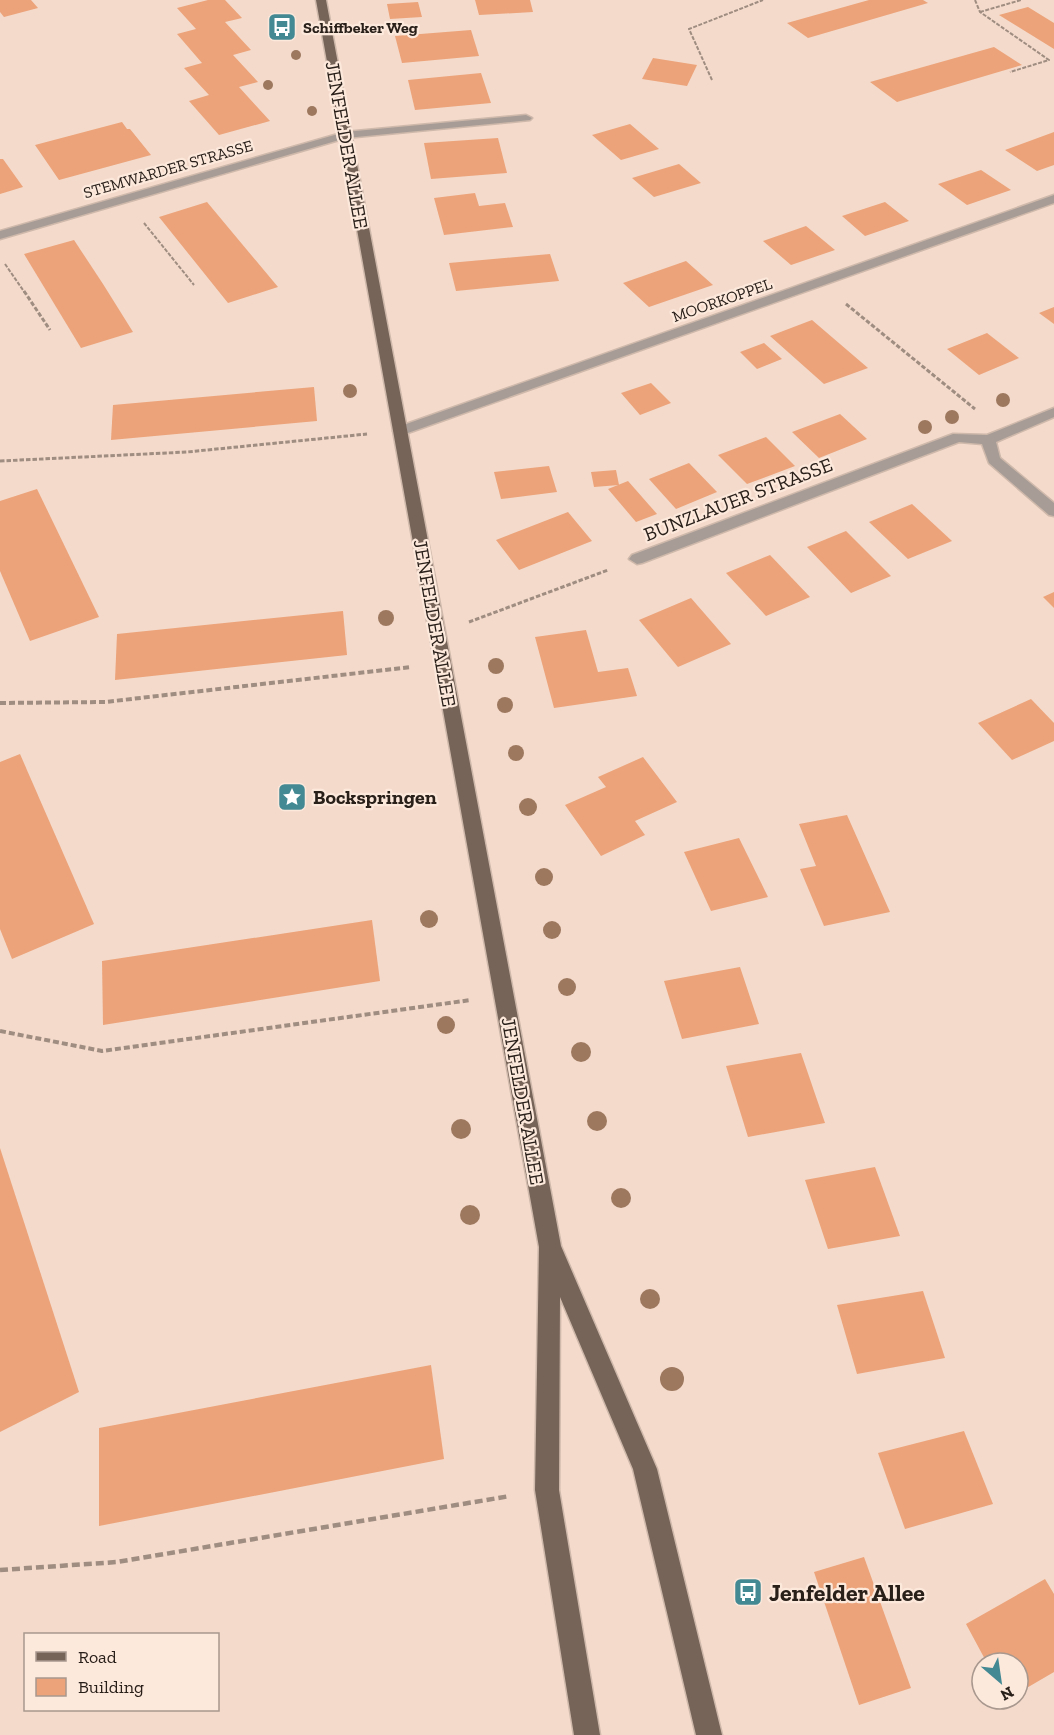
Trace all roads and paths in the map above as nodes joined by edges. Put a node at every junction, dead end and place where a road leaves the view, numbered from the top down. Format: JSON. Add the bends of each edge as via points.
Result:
{"nodes":[{"id":1,"x":321,"y":0,"type":"edge"},
{"id":2,"x":764,"y":0,"type":"edge"},
{"id":3,"x":975,"y":0,"type":"edge"},
{"id":4,"x":1021,"y":0,"type":"edge"},
{"id":5,"x":980,"y":12,"type":"junction"},
{"id":6,"x":1010,"y":72,"type":"dead end"},
{"id":7,"x":712,"y":80,"type":"dead end"},
{"id":8,"x":526,"y":118,"type":"dead end"},
{"id":9,"x":345,"y":135,"type":"junction"},
{"id":10,"x":124,"y":199,"type":"junction"},
{"id":11,"x":1054,"y":199,"type":"edge"},
{"id":12,"x":0,"y":235,"type":"edge"},
{"id":13,"x":0,"y":256,"type":"edge"},
{"id":14,"x":820,"y":283,"type":"junction"},
{"id":15,"x":194,"y":285,"type":"dead end"},
{"id":16,"x":50,"y":330,"type":"dead end"},
{"id":17,"x":1054,"y":412,"type":"edge"},
{"id":18,"x":400,"y":431,"type":"junction"},
{"id":19,"x":1003,"y":432,"type":"junction"},
{"id":20,"x":988,"y":440,"type":"junction"},
{"id":21,"x":0,"y":461,"type":"edge"},
{"id":22,"x":1054,"y":511,"type":"edge"},
{"id":23,"x":637,"y":560,"type":"joint"},
{"id":24,"x":437,"y":634,"type":"junction"},
{"id":25,"x":442,"y":663,"type":"junction"},
{"id":26,"x":0,"y":703,"type":"edge"},
{"id":27,"x":504,"y":995,"type":"junction"},
{"id":28,"x":0,"y":1031,"type":"edge"},
{"id":29,"x":550,"y":1247,"type":"junction"},
{"id":30,"x":547,"y":1490,"type":"junction"},
{"id":31,"x":0,"y":1570,"type":"edge"},
{"id":32,"x":587,"y":1735,"type":"edge"},
{"id":33,"x":709,"y":1735,"type":"edge"}],
"edges":[{"from":1,"to":9,"type":"main road","name":"JENFELDER ALLEE"},
{"from":2,"to":7,"type":"path","via":[[689,29]]},
{"from":3,"to":5,"type":"path"},
{"from":4,"to":5,"type":"path"},
{"from":5,"to":6,"type":"path","via":[[1049,60]]},
{"from":8,"to":9,"type":"street","name":"STEMWARDER STRASSE"},
{"from":9,"to":10,"type":"street","name":"STEMWARDER STRASSE"},
{"from":9,"to":18,"type":"main road","name":"JENFELDER ALLEE"},
{"from":10,"to":12,"type":"street","name":"STEMWARDER STRASSE"},
{"from":10,"to":15,"type":"path"},
{"from":11,"to":14,"type":"street","name":"MOORKOPPEL"},
{"from":13,"to":16,"type":"path"},
{"from":14,"to":18,"type":"street","name":"MOORKOPPEL"},
{"from":14,"to":19,"type":"path"},
{"from":17,"to":19,"type":"street"},
{"from":18,"to":21,"type":"path","via":[[187,452]]},
{"from":18,"to":24,"type":"main road","name":"JENFELDER ALLEE"},
{"from":19,"to":20,"type":"street"},
{"from":20,"to":22,"type":"street","via":[[994,460]]},
{"from":20,"to":23,"type":"street","name":"BUNZLAUER STRASSE","via":[[957,437]]},
{"from":23,"to":24,"type":"path","name":"BUNZLAUER STRASSE"},
{"from":24,"to":25,"type":"main road","name":"JENFELDER ALLEE"},
{"from":25,"to":26,"type":"path","via":[[105,702]]},
{"from":25,"to":27,"type":"main road","name":"JENFELDER ALLEE"},
{"from":27,"to":28,"type":"path","via":[[102,1051]]},
{"from":27,"to":29,"type":"main road","name":"JENFELDER ALLEE"},
{"from":29,"to":30,"type":"main road","name":"JENFELDER ALLEE"},
{"from":29,"to":33,"type":"main road","name":"JENFELDER ALLEE","via":[[645,1469]]},
{"from":30,"to":31,"type":"path","via":[[117,1562]]},
{"from":30,"to":32,"type":"main road","name":"JENFELDER ALLEE"}]}
